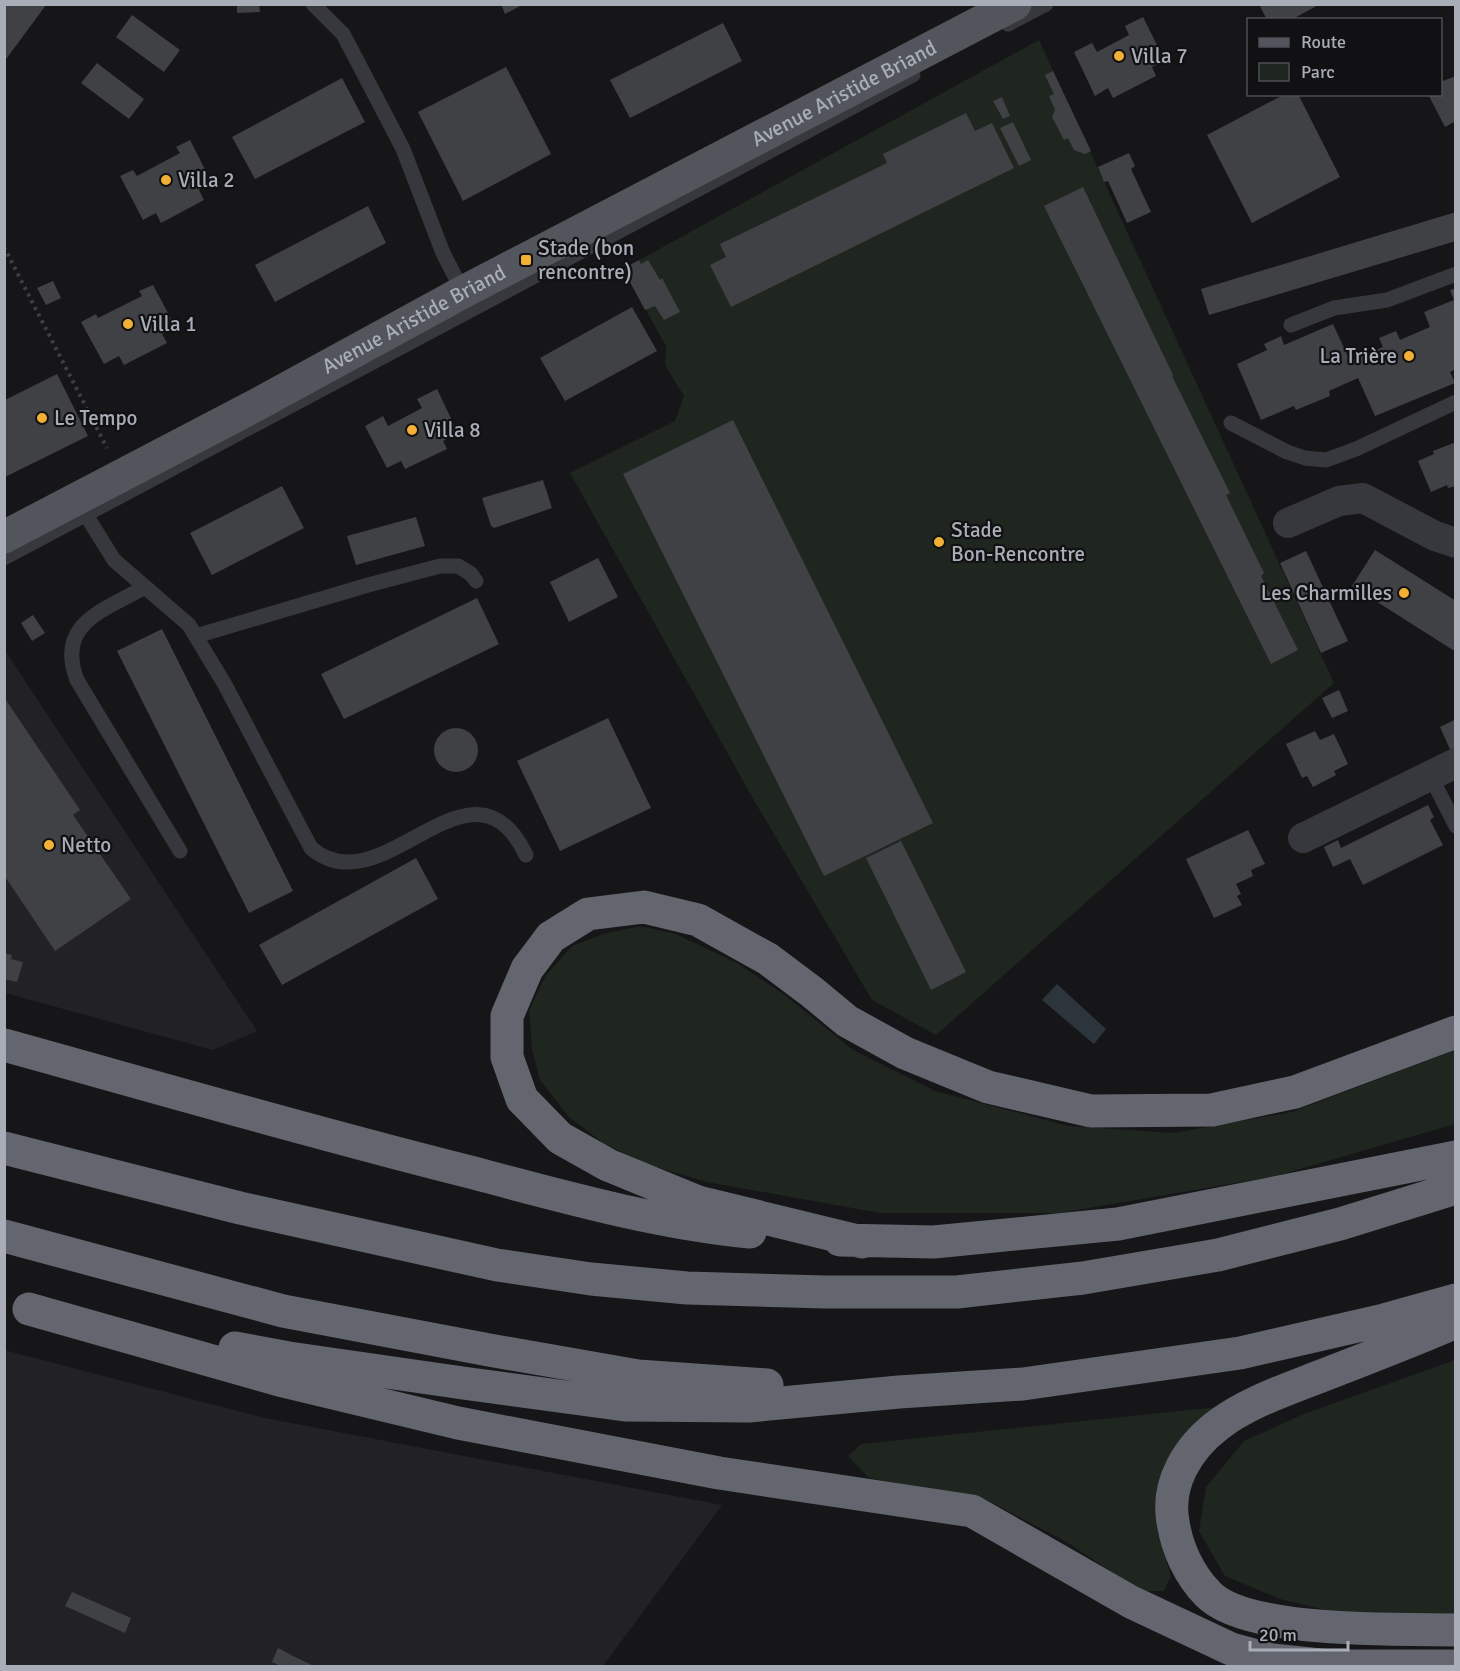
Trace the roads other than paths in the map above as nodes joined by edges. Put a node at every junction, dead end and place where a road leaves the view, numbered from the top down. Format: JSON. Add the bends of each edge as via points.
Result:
{"nodes":[{"id":1,"x":313,"y":4,"type":"edge"},
{"id":2,"x":1046,"y":4,"type":"edge"},
{"id":3,"x":1006,"y":17,"type":"edge"},
{"id":4,"x":925,"y":69,"type":"dead end"},
{"id":5,"x":1455,"y":274,"type":"edge"},
{"id":6,"x":463,"y":292,"type":"junction"},
{"id":7,"x":1291,"y":326,"type":"dead end"},
{"id":8,"x":1455,"y":402,"type":"edge"},
{"id":9,"x":1231,"y":423,"type":"dead end"},
{"id":10,"x":81,"y":507,"type":"junction"},
{"id":11,"x":1288,"y":523,"type":"dead end"},
{"id":12,"x":4,"y":537,"type":"edge"},
{"id":13,"x":1455,"y":543,"type":"edge"},
{"id":14,"x":4,"y":558,"type":"edge"},
{"id":15,"x":476,"y":581,"type":"dead end"},
{"id":16,"x":145,"y":587,"type":"junction"},
{"id":17,"x":196,"y":636,"type":"junction"},
{"id":18,"x":1443,"y":769,"type":"edge"},
{"id":19,"x":1455,"y":826,"type":"edge"},
{"id":20,"x":1303,"y":838,"type":"dead end"},
{"id":21,"x":180,"y":851,"type":"dead end"},
{"id":22,"x":526,"y":855,"type":"dead end"},
{"id":23,"x":1455,"y":1032,"type":"edge"},
{"id":24,"x":4,"y":1045,"type":"edge"},
{"id":25,"x":13,"y":1149,"type":"edge"},
{"id":26,"x":1455,"y":1157,"type":"edge"},
{"id":27,"x":1455,"y":1188,"type":"edge"},
{"id":28,"x":4,"y":1236,"type":"edge"},
{"id":29,"x":862,"y":1242,"type":"junction"},
{"id":30,"x":1455,"y":1300,"type":"edge"},
{"id":31,"x":17,"y":1306,"type":"edge"},
{"id":32,"x":1455,"y":1322,"type":"edge"},
{"id":33,"x":899,"y":1392,"type":"junction"},
{"id":34,"x":1455,"y":1630,"type":"edge"},
{"id":35,"x":1455,"y":1666,"type":"edge"}],
"edges":[{"from":1,"to":6,"type":"lane","via":[[343,34],[358,62],[403,149],[443,253]]},
{"from":2,"to":3,"type":"lane"},
{"from":3,"to":6,"type":"main road","name":"Avenue Aristide Briand"},
{"from":4,"to":10,"type":"lane"},
{"from":5,"to":7,"type":"lane","via":[[1387,300],[1334,308]]},
{"from":6,"to":10,"type":"main road","name":"Avenue Aristide Briand","via":[[120,476]]},
{"from":8,"to":9,"type":"lane","via":[[1326,460],[1296,456]]},
{"from":10,"to":12,"type":"main road","name":"Avenue Aristide Briand"},
{"from":10,"to":14,"type":"lane"},
{"from":10,"to":16,"type":"lane","via":[[114,560]]},
{"from":11,"to":13,"type":"street","via":[[1339,501],[1363,498]]},
{"from":15,"to":17,"type":"lane","via":[[458,566],[440,566]]},
{"from":16,"to":17,"type":"lane","via":[[189,625]]},
{"from":16,"to":21,"type":"lane","via":[[81,626],[75,634],[72,666]]},
{"from":17,"to":22,"type":"lane","via":[[311,849],[322,858],[345,864],[365,860],[449,820],[479,813],[510,830]]},
{"from":18,"to":19,"type":"lane"},
{"from":18,"to":20,"type":"street"},
{"from":23,"to":29,"type":"highway","via":[[1295,1092],[1212,1110],[1091,1111],[988,1087],[905,1053],[847,1021],[768,959],[698,920],[644,907],[588,914],[551,937],[527,969],[507,1016],[507,1057],[522,1099],[560,1138],[608,1165],[698,1202]]},
{"from":24,"to":29,"type":"highway","via":[[340,1139],[578,1199],[703,1227]]},
{"from":25,"to":27,"type":"highway","via":[[240,1208],[497,1265],[687,1288],[825,1292],[957,1292],[1083,1278],[1218,1255],[1340,1224]]},
{"from":26,"to":29,"type":"highway","via":[[1118,1224],[934,1242]]},
{"from":28,"to":33,"type":"highway","via":[[283,1311],[638,1376]]},
{"from":30,"to":33,"type":"highway","via":[[1240,1353],[1023,1384]]},
{"from":31,"to":33,"type":"highway","via":[[289,1358],[626,1405],[749,1406]]},
{"from":31,"to":35,"type":"highway","via":[[279,1380],[458,1423],[719,1473],[972,1511],[1131,1602],[1231,1649],[1272,1660],[1330,1666]]},
{"from":32,"to":34,"type":"highway","via":[[1263,1399],[1219,1424],[1193,1448],[1175,1480],[1171,1509],[1175,1536],[1188,1568],[1208,1596],[1239,1612],[1335,1628]]}]}
